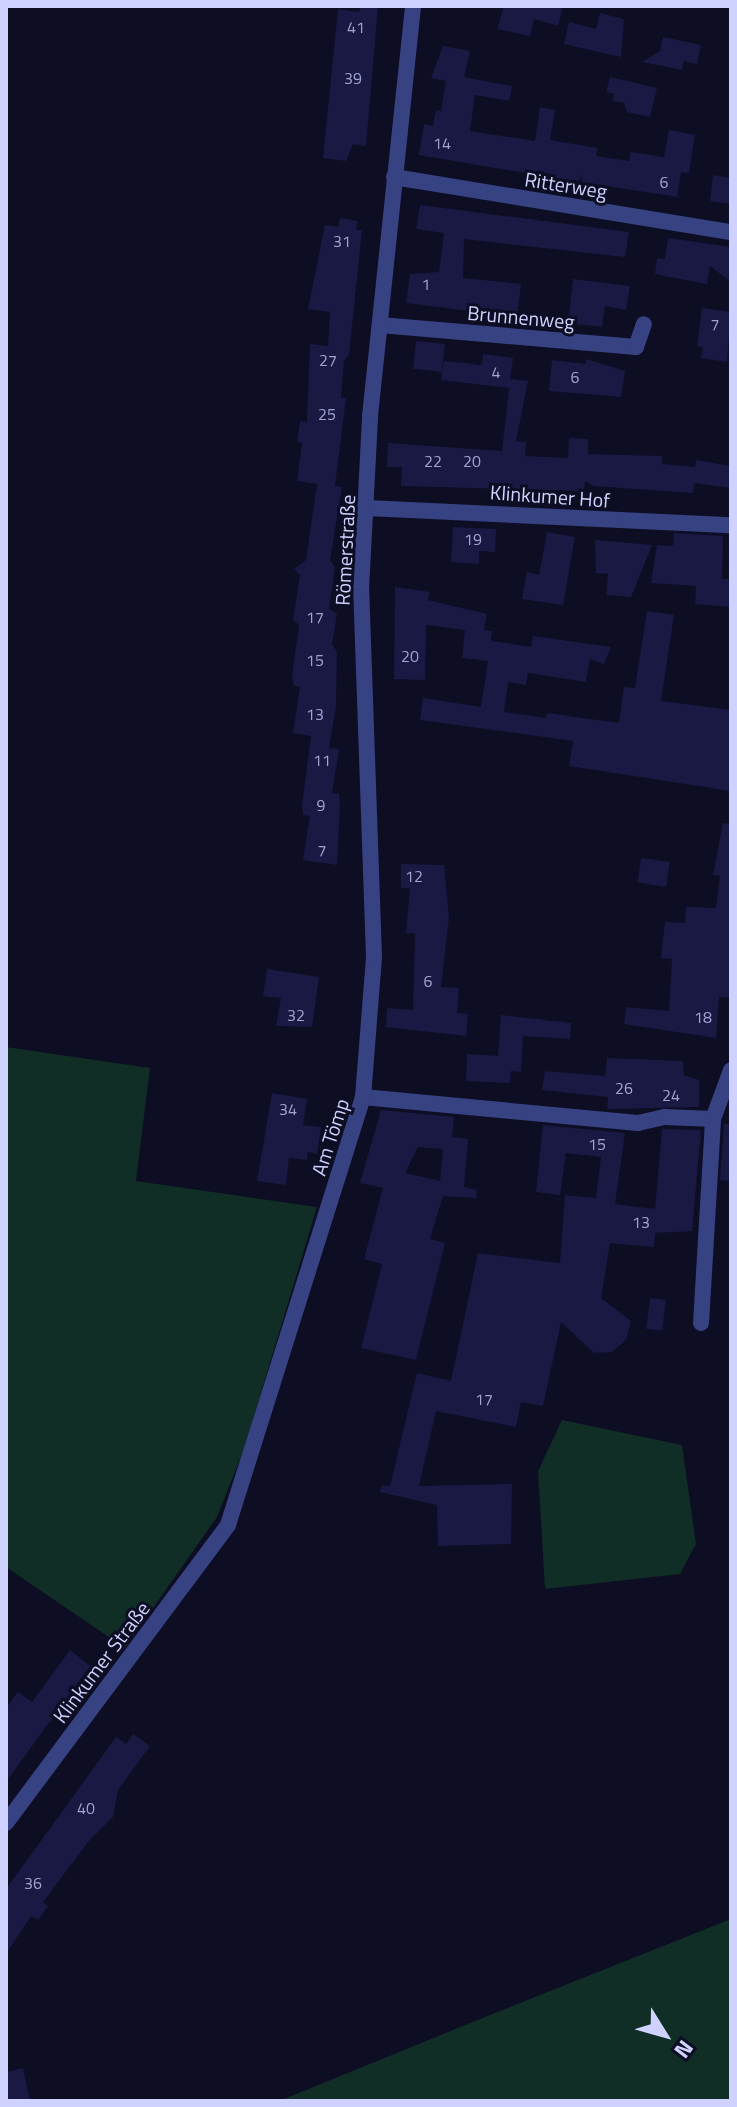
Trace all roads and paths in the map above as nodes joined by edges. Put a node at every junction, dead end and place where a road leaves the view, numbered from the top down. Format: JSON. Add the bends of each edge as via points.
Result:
{"nodes":[{"id":1,"x":413,"y":6,"type":"edge"},
{"id":2,"x":394,"y":177,"type":"junction"},
{"id":3,"x":731,"y":232,"type":"edge"},
{"id":4,"x":644,"y":324,"type":"dead end"},
{"id":5,"x":380,"y":325,"type":"junction"},
{"id":6,"x":367,"y":508,"type":"junction"},
{"id":7,"x":731,"y":525,"type":"edge"},
{"id":8,"x":731,"y":1070,"type":"edge"},
{"id":9,"x":363,"y":1097,"type":"junction"},
{"id":10,"x":713,"y":1119,"type":"junction"},
{"id":11,"x":701,"y":1323,"type":"dead end"},
{"id":12,"x":228,"y":1525,"type":"joint"},
{"id":13,"x":6,"y":1823,"type":"edge"}],
"edges":[{"from":1,"to":2,"type":"street","name":"Römerstraße"},
{"from":2,"to":3,"type":"street","name":"Ritterweg"},
{"from":2,"to":5,"type":"street","name":"Römerstraße"},
{"from":4,"to":5,"type":"street","name":"Brunnenweg","via":[[636,347]]},
{"from":5,"to":6,"type":"street","name":"Römerstraße"},
{"from":6,"to":7,"type":"street","name":"Klinkumer Hof"},
{"from":6,"to":9,"type":"street","name":"Römerstraße","via":[[361,606],[374,957]]},
{"from":8,"to":10,"type":"street"},
{"from":9,"to":10,"type":"street","name":"Am Tömp","via":[[638,1123],[665,1117]]},
{"from":9,"to":12,"type":"street","name":"Am Tömp"},
{"from":10,"to":11,"type":"street"},
{"from":12,"to":13,"type":"street","name":"Klinkumer Straße"}]}
